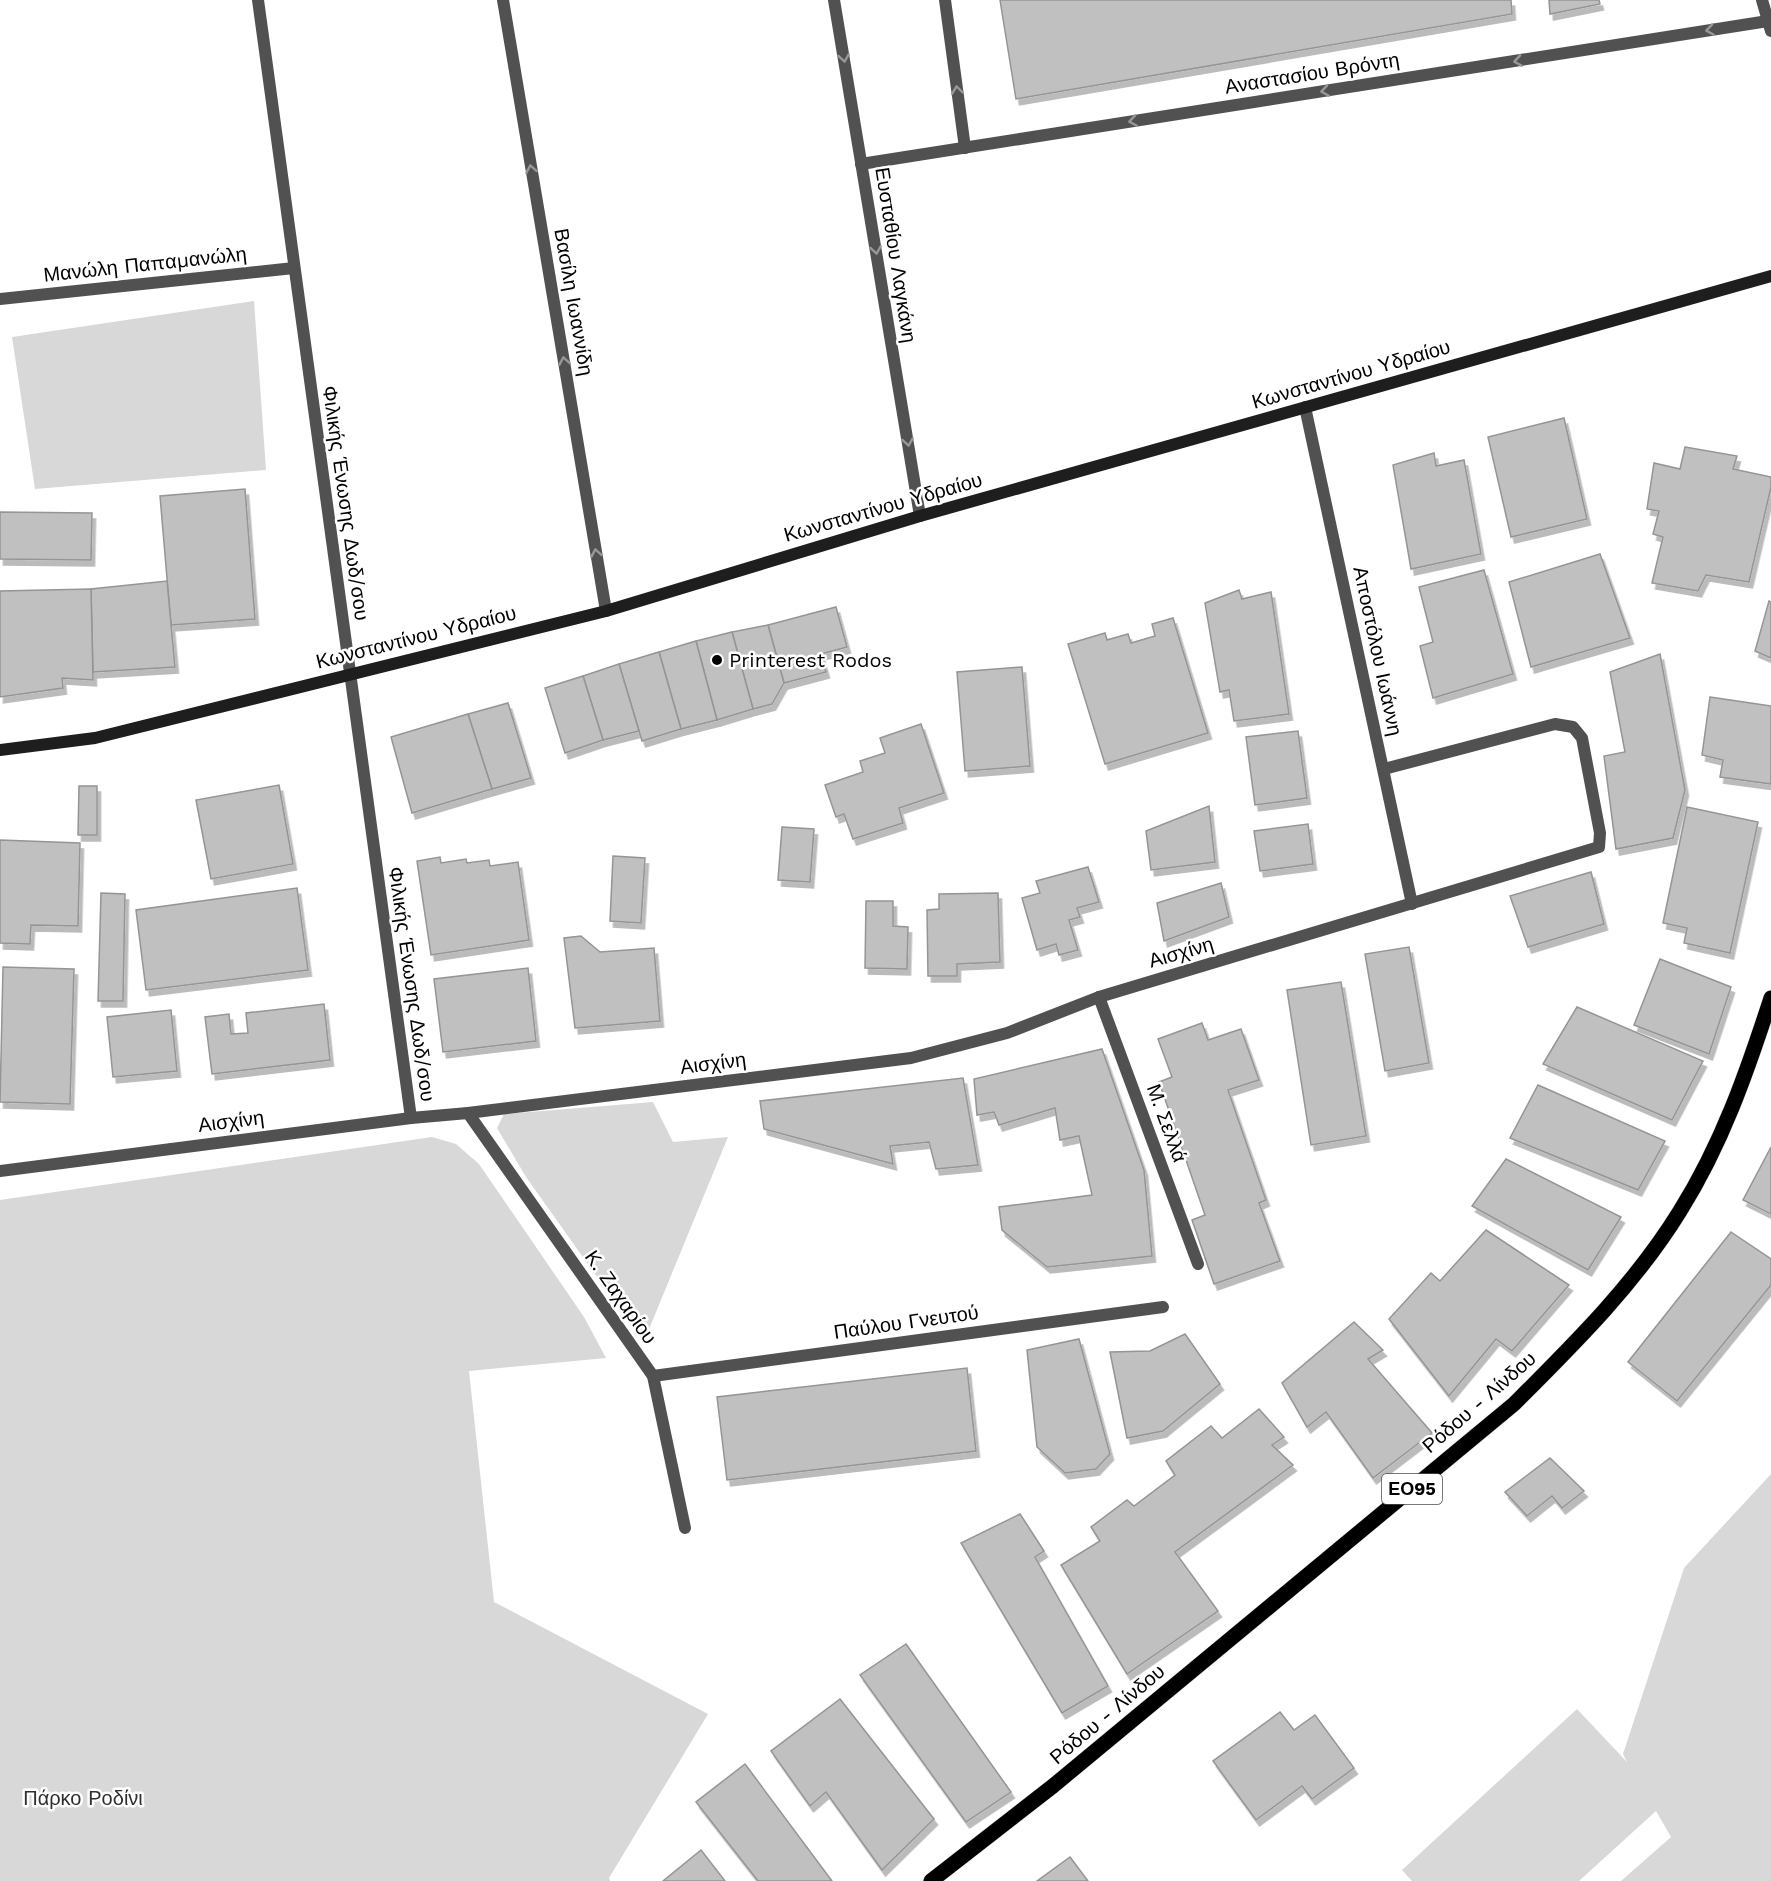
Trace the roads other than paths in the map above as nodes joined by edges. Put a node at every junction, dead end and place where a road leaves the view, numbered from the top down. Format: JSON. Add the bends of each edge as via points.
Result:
{"nodes":[{"id":1,"x":258,"y":0,"type":"edge"},
{"id":2,"x":502,"y":0,"type":"edge"},
{"id":3,"x":834,"y":0,"type":"edge"},
{"id":4,"x":945,"y":0,"type":"edge"},
{"id":5,"x":1762,"y":0,"type":"edge"},
{"id":6,"x":1770,"y":26,"type":"edge"},
{"id":7,"x":964,"y":148,"type":"junction"},
{"id":8,"x":861,"y":164,"type":"junction"},
{"id":9,"x":294,"y":268,"type":"junction"},
{"id":10,"x":1771,"y":276,"type":"edge"},
{"id":11,"x":0,"y":299,"type":"edge"},
{"id":12,"x":1305,"y":407,"type":"junction"},
{"id":13,"x":920,"y":516,"type":"junction"},
{"id":14,"x":606,"y":611,"type":"junction"},
{"id":15,"x":349,"y":673,"type":"junction"},
{"id":16,"x":0,"y":750,"type":"edge"},
{"id":17,"x":1384,"y":769,"type":"junction"},
{"id":18,"x":1412,"y":904,"type":"junction"},
{"id":19,"x":1099,"y":997,"type":"junction"},
{"id":20,"x":1771,"y":998,"type":"edge"},
{"id":21,"x":468,"y":1113,"type":"junction"},
{"id":22,"x":411,"y":1118,"type":"junction"},
{"id":23,"x":0,"y":1171,"type":"edge"},
{"id":24,"x":1198,"y":1264,"type":"dead end"},
{"id":25,"x":1163,"y":1307,"type":"dead end"},
{"id":26,"x":653,"y":1376,"type":"junction"},
{"id":27,"x":685,"y":1528,"type":"dead end"},
{"id":28,"x":930,"y":1881,"type":"edge"}],
"edges":[{"from":1,"to":9,"type":"street","name":"Φιλικής Ένωσης Δωδ/σου"},
{"from":14,"to":2,"type":"street","name":"Βασίλη Ιωαννίδη","one_way":true},
{"from":3,"to":8,"type":"street","name":"Ευσταθίου Λαγκάνη","one_way":true},
{"from":7,"to":4,"type":"street","one_way":true},
{"from":5,"to":6,"type":"street"},
{"from":6,"to":7,"type":"street","name":"Αναστασίου Βρόντη","one_way":true},
{"from":7,"to":8,"type":"street","name":"Αναστασίου Βρόντη"},
{"from":8,"to":13,"type":"street","name":"Ευσταθίου Λαγκάνη","one_way":true},
{"from":9,"to":11,"type":"street","name":"Μανώλη Παπαμανώλη"},
{"from":9,"to":15,"type":"street","name":"Φιλικής Ένωσης Δωδ/σου"},
{"from":10,"to":12,"type":"street","name":"Κωνσταντίνου Υδραίου"},
{"from":12,"to":13,"type":"street","name":"Κωνσταντίνου Υδραίου"},
{"from":12,"to":17,"type":"street","name":"Αποστόλου Ιωάννη"},
{"from":13,"to":14,"type":"street","name":"Κωνσταντίνου Υδραίου"},
{"from":14,"to":15,"type":"street","name":"Κωνσταντίνου Υδραίου"},
{"from":15,"to":16,"type":"street","name":"Κωνσταντίνου Υδραίου","via":[[95,738]]},
{"from":15,"to":22,"type":"street","name":"Φιλικής Ένωσης Δωδ/σου"},
{"from":17,"to":18,"type":"street","name":"Αποστόλου Ιωάννη"},
{"from":17,"to":18,"type":"street","name":"Αισχίνη","via":[[1555,724],[1573,727],[1582,738],[1600,833],[1599,847]]},
{"from":18,"to":19,"type":"street","name":"Αισχίνη"},
{"from":19,"to":21,"type":"street","name":"Αισχίνη","via":[[1007,1033],[910,1058]]},
{"from":19,"to":24,"type":"street","name":"Μ. Σελλά"},
{"from":20,"to":28,"type":"main road","name":"Ρόδου - Λίνδου","number":"ΕΟ95","via":[[1744,1083],[1680,1211],[1632,1278],[1581,1338],[1514,1404],[1053,1786]]},
{"from":21,"to":22,"type":"street","name":"Αισχίνη"},
{"from":21,"to":26,"type":"street","name":"Κ. Ζαχαρίου"},
{"from":22,"to":23,"type":"street","name":"Αισχίνη"},
{"from":25,"to":26,"type":"street","name":"Παύλου Γνευτού"},
{"from":26,"to":27,"type":"street","name":"Κ. Ζαχαρίου"}]}
